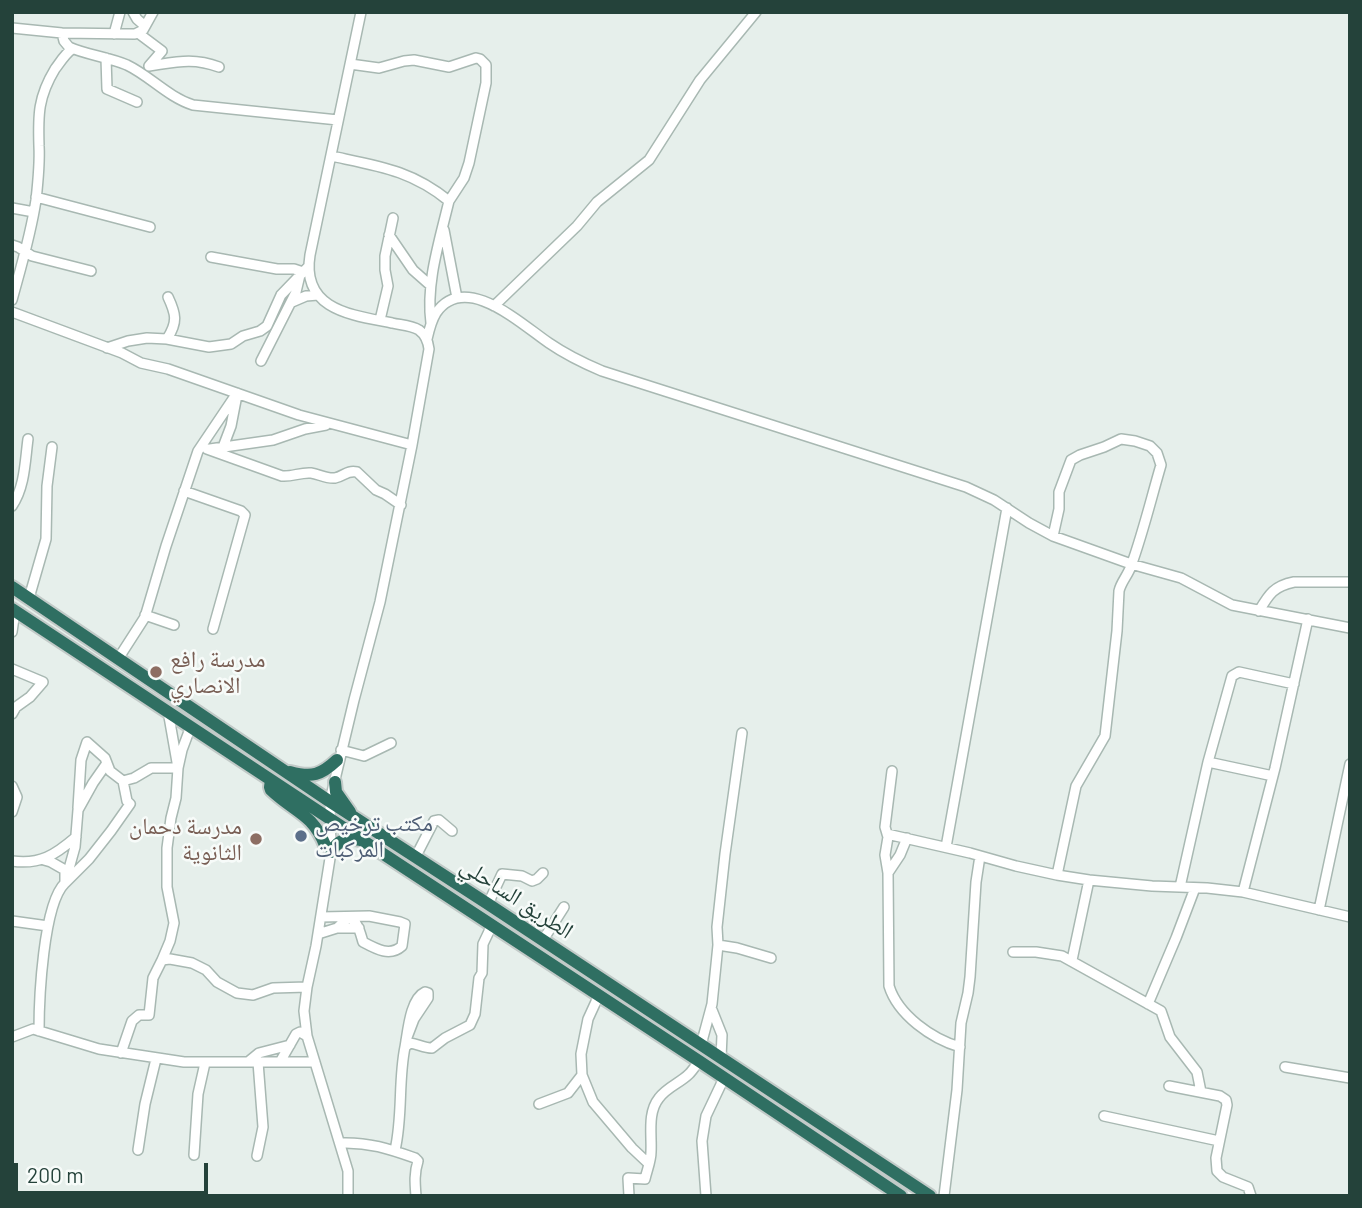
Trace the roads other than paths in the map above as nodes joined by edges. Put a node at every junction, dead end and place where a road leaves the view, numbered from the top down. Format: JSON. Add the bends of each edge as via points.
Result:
{"nodes":[{"id":1,"x":120,"y":12,"type":"edge"},
{"id":2,"x":133,"y":12,"type":"edge"},
{"id":3,"x":153,"y":12,"type":"edge"},
{"id":4,"x":362,"y":12,"type":"edge"},
{"id":5,"x":756,"y":12,"type":"edge"},
{"id":6,"x":145,"y":26,"type":"junction"},
{"id":7,"x":12,"y":28,"type":"edge"},
{"id":8,"x":62,"y":33,"type":"junction"},
{"id":9,"x":138,"y":33,"type":"junction"},
{"id":10,"x":114,"y":34,"type":"junction"},
{"id":11,"x":72,"y":48,"type":"junction"},
{"id":12,"x":106,"y":58,"type":"junction"},
{"id":13,"x":350,"y":64,"type":"junction"},
{"id":14,"x":149,"y":66,"type":"junction"},
{"id":15,"x":219,"y":67,"type":"dead end"},
{"id":16,"x":142,"y":73,"type":"junction"},
{"id":17,"x":138,"y":102,"type":"dead end"},
{"id":18,"x":338,"y":120,"type":"junction"},
{"id":19,"x":331,"y":156,"type":"junction"},
{"id":20,"x":36,"y":197,"type":"junction"},
{"id":21,"x":449,"y":201,"type":"junction"},
{"id":22,"x":12,"y":208,"type":"edge"},
{"id":23,"x":34,"y":212,"type":"junction"},
{"id":24,"x":393,"y":218,"type":"dead end"},
{"id":25,"x":443,"y":225,"type":"junction"},
{"id":26,"x":150,"y":227,"type":"dead end"},
{"id":27,"x":389,"y":235,"type":"junction"},
{"id":28,"x":12,"y":245,"type":"edge"},
{"id":29,"x":25,"y":252,"type":"junction"},
{"id":30,"x":211,"y":257,"type":"dead end"},
{"id":31,"x":91,"y":271,"type":"dead end"},
{"id":32,"x":304,"y":271,"type":"junction"},
{"id":33,"x":430,"y":285,"type":"junction"},
{"id":34,"x":318,"y":295,"type":"junction"},
{"id":35,"x":168,"y":297,"type":"dead end"},
{"id":36,"x":457,"y":298,"type":"junction"},
{"id":37,"x":12,"y":300,"type":"edge"},
{"id":38,"x":290,"y":303,"type":"junction"},
{"id":39,"x":494,"y":306,"type":"junction"},
{"id":40,"x":12,"y":312,"type":"edge"},
{"id":41,"x":380,"y":320,"type":"junction"},
{"id":42,"x":431,"y":324,"type":"junction"},
{"id":43,"x":167,"y":339,"type":"junction"},
{"id":44,"x":427,"y":339,"type":"junction"},
{"id":45,"x":107,"y":348,"type":"junction"},
{"id":46,"x":261,"y":361,"type":"dead end"},
{"id":47,"x":237,"y":393,"type":"junction"},
{"id":48,"x":332,"y":424,"type":"junction"},
{"id":49,"x":28,"y":439,"type":"dead end"},
{"id":50,"x":412,"y":445,"type":"junction"},
{"id":51,"x":52,"y":447,"type":"dead end"},
{"id":52,"x":223,"y":447,"type":"junction"},
{"id":53,"x":203,"y":450,"type":"junction"},
{"id":54,"x":184,"y":491,"type":"junction"},
{"id":55,"x":401,"y":505,"type":"junction"},
{"id":56,"x":12,"y":506,"type":"edge"},
{"id":57,"x":1007,"y":508,"type":"junction"},
{"id":58,"x":1053,"y":536,"type":"junction"},
{"id":59,"x":1131,"y":564,"type":"junction"},
{"id":60,"x":1350,"y":582,"type":"edge"},
{"id":61,"x":12,"y":587,"type":"edge"},
{"id":62,"x":29,"y":598,"type":"junction"},
{"id":63,"x":14,"y":610,"type":"edge"},
{"id":64,"x":1259,"y":611,"type":"junction"},
{"id":65,"x":145,"y":615,"type":"junction"},
{"id":66,"x":1308,"y":619,"type":"junction"},
{"id":67,"x":174,"y":625,"type":"dead end"},
{"id":68,"x":1350,"y":628,"type":"edge"},
{"id":69,"x":213,"y":629,"type":"dead end"},
{"id":70,"x":12,"y":632,"type":"edge"},
{"id":71,"x":118,"y":659,"type":"junction"},
{"id":72,"x":12,"y":669,"type":"edge"},
{"id":73,"x":1294,"y":684,"type":"junction"},
{"id":74,"x":168,"y":711,"type":"junction"},
{"id":75,"x":12,"y":714,"type":"edge"},
{"id":76,"x":191,"y":726,"type":"junction"},
{"id":77,"x":742,"y":733,"type":"dead end"},
{"id":78,"x":391,"y":743,"type":"dead end"},
{"id":79,"x":339,"y":755,"type":"junction"},
{"id":80,"x":1208,"y":762,"type":"junction"},
{"id":81,"x":107,"y":763,"type":"junction"},
{"id":82,"x":1350,"y":764,"type":"edge"},
{"id":83,"x":278,"y":767,"type":"junction"},
{"id":84,"x":178,"y":768,"type":"junction"},
{"id":85,"x":892,"y":771,"type":"dead end"},
{"id":86,"x":1273,"y":776,"type":"junction"},
{"id":87,"x":271,"y":780,"type":"junction"},
{"id":88,"x":124,"y":781,"type":"junction"},
{"id":89,"x":335,"y":782,"type":"junction"},
{"id":90,"x":12,"y":786,"type":"edge"},
{"id":91,"x":328,"y":801,"type":"junction"},
{"id":92,"x":78,"y":810,"type":"junction"},
{"id":93,"x":12,"y":813,"type":"edge"},
{"id":94,"x":328,"y":817,"type":"junction"},
{"id":95,"x":355,"y":818,"type":"junction"},
{"id":96,"x":452,"y":831,"type":"dead end"},
{"id":97,"x":887,"y":834,"type":"junction"},
{"id":98,"x":76,"y":837,"type":"junction"},
{"id":99,"x":907,"y":838,"type":"junction"},
{"id":100,"x":362,"y":840,"type":"junction"},
{"id":101,"x":946,"y":847,"type":"junction"},
{"id":102,"x":328,"y":854,"type":"junction"},
{"id":103,"x":980,"y":856,"type":"junction"},
{"id":104,"x":415,"y":858,"type":"junction"},
{"id":105,"x":44,"y":860,"type":"junction"},
{"id":106,"x":12,"y":861,"type":"edge"},
{"id":107,"x":543,"y":873,"type":"dead end"},
{"id":108,"x":888,"y":873,"type":"junction"},
{"id":109,"x":1057,"y":875,"type":"junction"},
{"id":110,"x":1089,"y":880,"type":"junction"},
{"id":111,"x":65,"y":883,"type":"junction"},
{"id":112,"x":1180,"y":887,"type":"junction"},
{"id":113,"x":1195,"y":888,"type":"junction"},
{"id":114,"x":1243,"y":892,"type":"junction"},
{"id":115,"x":488,"y":904,"type":"junction"},
{"id":116,"x":564,"y":907,"type":"dead end"},
{"id":117,"x":1319,"y":910,"type":"junction"},
{"id":118,"x":321,"y":917,"type":"junction"},
{"id":119,"x":349,"y":917,"type":"junction"},
{"id":120,"x":1350,"y":917,"type":"edge"},
{"id":121,"x":12,"y":921,"type":"edge"},
{"id":122,"x":492,"y":925,"type":"junction"},
{"id":123,"x":48,"y":926,"type":"junction"},
{"id":124,"x":337,"y":928,"type":"junction"},
{"id":125,"x":359,"y":928,"type":"junction"},
{"id":126,"x":318,"y":934,"type":"junction"},
{"id":127,"x":543,"y":940,"type":"junction"},
{"id":128,"x":718,"y":944,"type":"junction"},
{"id":129,"x":1013,"y":952,"type":"dead end"},
{"id":130,"x":771,"y":958,"type":"dead end"},
{"id":131,"x":162,"y":960,"type":"junction"},
{"id":132,"x":1072,"y":960,"type":"junction"},
{"id":133,"x":307,"y":987,"type":"junction"},
{"id":134,"x":599,"y":995,"type":"junction"},
{"id":135,"x":1148,"y":1004,"type":"junction"},
{"id":136,"x":712,"y":1010,"type":"junction"},
{"id":137,"x":39,"y":1031,"type":"junction"},
{"id":138,"x":307,"y":1036,"type":"junction"},
{"id":139,"x":12,"y":1037,"type":"edge"},
{"id":140,"x":405,"y":1043,"type":"junction"},
{"id":141,"x":290,"y":1045,"type":"junction"},
{"id":142,"x":702,"y":1045,"type":"junction"},
{"id":143,"x":960,"y":1047,"type":"junction"},
{"id":144,"x":121,"y":1054,"type":"junction"},
{"id":145,"x":721,"y":1058,"type":"junction"},
{"id":146,"x":156,"y":1059,"type":"junction"},
{"id":147,"x":699,"y":1061,"type":"junction"},
{"id":148,"x":253,"y":1062,"type":"junction"},
{"id":149,"x":280,"y":1062,"type":"junction"},
{"id":150,"x":315,"y":1062,"type":"junction"},
{"id":151,"x":205,"y":1063,"type":"junction"},
{"id":152,"x":1285,"y":1067,"type":"dead end"},
{"id":153,"x":582,"y":1074,"type":"junction"},
{"id":154,"x":724,"y":1078,"type":"junction"},
{"id":155,"x":1350,"y":1078,"type":"edge"},
{"id":156,"x":1169,"y":1086,"type":"dead end"},
{"id":157,"x":1201,"y":1092,"type":"junction"},
{"id":158,"x":538,"y":1104,"type":"dead end"},
{"id":159,"x":1104,"y":1116,"type":"dead end"},
{"id":160,"x":1219,"y":1142,"type":"junction"},
{"id":161,"x":341,"y":1143,"type":"junction"},
{"id":162,"x":138,"y":1150,"type":"dead end"},
{"id":163,"x":395,"y":1150,"type":"junction"},
{"id":164,"x":194,"y":1155,"type":"dead end"},
{"id":165,"x":257,"y":1156,"type":"dead end"},
{"id":166,"x":649,"y":1164,"type":"junction"},
{"id":167,"x":925,"y":1194,"type":"edge"},
{"id":168,"x":348,"y":1196,"type":"edge"},
{"id":169,"x":416,"y":1196,"type":"edge"},
{"id":170,"x":629,"y":1196,"type":"edge"},
{"id":171,"x":706,"y":1196,"type":"edge"},
{"id":172,"x":901,"y":1196,"type":"edge"},
{"id":173,"x":944,"y":1196,"type":"edge"},
{"id":174,"x":1251,"y":1196,"type":"edge"}],
"edges":[{"from":1,"to":10,"type":"street"},
{"from":2,"to":6,"type":"street"},
{"from":3,"to":6,"type":"street"},
{"from":4,"to":13,"type":"street"},
{"from":5,"to":39,"type":"street","via":[[700,80],[649,160],[597,202]]},
{"from":6,"to":9,"type":"street"},
{"from":7,"to":8,"type":"street"},
{"from":8,"to":10,"type":"street"},
{"from":8,"to":11,"type":"street"},
{"from":9,"to":10,"type":"street"},
{"from":9,"to":14,"type":"street","via":[[162,51]]},
{"from":11,"to":12,"type":"street"},
{"from":11,"to":20,"type":"street","via":[[48,81],[41,101]]},
{"from":12,"to":16,"type":"street"},
{"from":12,"to":17,"type":"street","via":[[107,89]]},
{"from":13,"to":18,"type":"street"},
{"from":13,"to":21,"type":"street","via":[[379,68],[409,60],[449,67],[471,58],[484,61],[486,83],[469,163]]},
{"from":14,"to":15,"type":"street","via":[[190,60]]},
{"from":14,"to":16,"type":"street"},
{"from":16,"to":18,"type":"street","via":[[193,105]]},
{"from":18,"to":19,"type":"street"},
{"from":19,"to":21,"type":"street","via":[[405,173]]},
{"from":19,"to":32,"type":"street"},
{"from":20,"to":23,"type":"street"},
{"from":20,"to":26,"type":"street"},
{"from":21,"to":25,"type":"street"},
{"from":22,"to":23,"type":"street"},
{"from":23,"to":29,"type":"street"},
{"from":24,"to":27,"type":"street"},
{"from":25,"to":33,"type":"street"},
{"from":25,"to":36,"type":"street"},
{"from":27,"to":33,"type":"street","via":[[413,270]]},
{"from":27,"to":41,"type":"street","via":[[384,263],[388,286]]},
{"from":28,"to":29,"type":"street"},
{"from":29,"to":31,"type":"street"},
{"from":29,"to":37,"type":"street"},
{"from":30,"to":32,"type":"street"},
{"from":32,"to":34,"type":"street"},
{"from":32,"to":38,"type":"street"},
{"from":32,"to":43,"type":"street","via":[[281,295],[269,323],[260,331],[217,347]]},
{"from":33,"to":42,"type":"street"},
{"from":34,"to":38,"type":"street"},
{"from":34,"to":41,"type":"street","via":[[341,312]]},
{"from":35,"to":43,"type":"street","via":[[175,315]]},
{"from":36,"to":39,"type":"street","via":[[479,298]]},
{"from":36,"to":42,"type":"street","via":[[440,308]]},
{"from":38,"to":46,"type":"street"},
{"from":39,"to":57,"type":"street","via":[[559,350],[602,371],[959,484]]},
{"from":40,"to":45,"type":"street"},
{"from":41,"to":44,"type":"street","via":[[416,328]]},
{"from":42,"to":44,"type":"street"},
{"from":43,"to":45,"type":"street","via":[[137,339]]},
{"from":44,"to":50,"type":"street"},
{"from":45,"to":47,"type":"street"},
{"from":47,"to":48,"type":"street"},
{"from":47,"to":52,"type":"street"},
{"from":47,"to":53,"type":"street"},
{"from":48,"to":50,"type":"street"},
{"from":48,"to":52,"type":"street"},
{"from":49,"to":56,"type":"street","via":[[20,492]]},
{"from":50,"to":55,"type":"street"},
{"from":51,"to":62,"type":"street","via":[[46,539]]},
{"from":52,"to":53,"type":"street"},
{"from":53,"to":54,"type":"street"},
{"from":53,"to":55,"type":"street","via":[[282,476],[306,473],[332,478],[357,472]]},
{"from":54,"to":65,"type":"street"},
{"from":54,"to":69,"type":"street","via":[[245,515]]},
{"from":55,"to":79,"type":"street"},
{"from":57,"to":58,"type":"street"},
{"from":57,"to":101,"type":"street"},
{"from":58,"to":59,"type":"street"},
{"from":58,"to":59,"type":"street","via":[[1059,492],[1071,460],[1121,439],[1150,446],[1161,465]]},
{"from":59,"to":64,"type":"street","via":[[1181,578],[1226,603]]},
{"from":59,"to":109,"type":"street","via":[[1119,591],[1105,736],[1076,786]]},
{"from":60,"to":64,"type":"street","via":[[1285,583],[1272,591]]},
{"from":61,"to":62,"type":"highway","name":"الطريق الساحلي"},
{"from":62,"to":71,"type":"highway","name":"الطريق الساحلي"},
{"from":63,"to":70,"type":"street"},
{"from":63,"to":74,"type":"highway","name":"الطريق الساحلي"},
{"from":64,"to":66,"type":"street"},
{"from":65,"to":67,"type":"street"},
{"from":65,"to":71,"type":"street"},
{"from":66,"to":68,"type":"street"},
{"from":66,"to":73,"type":"street"},
{"from":71,"to":83,"type":"highway","name":"الطريق الساحلي"},
{"from":72,"to":75,"type":"street","via":[[43,682]]},
{"from":73,"to":80,"type":"street","via":[[1234,674]]},
{"from":73,"to":86,"type":"street"},
{"from":74,"to":76,"type":"highway","name":"الطريق الساحلي"},
{"from":74,"to":84,"type":"street"},
{"from":76,"to":84,"type":"street"},
{"from":76,"to":87,"type":"highway","name":"الطريق الساحلي"},
{"from":77,"to":128,"type":"street"},
{"from":78,"to":79,"type":"street","via":[[365,757]]},
{"from":79,"to":83,"type":"highway","via":[[323,772],[311,775]]},
{"from":79,"to":89,"type":"street"},
{"from":79,"to":91,"type":"street","via":[[329,781]]},
{"from":80,"to":86,"type":"street"},
{"from":80,"to":112,"type":"street"},
{"from":81,"to":88,"type":"street"},
{"from":81,"to":92,"type":"street"},
{"from":81,"to":92,"type":"street","via":[[87,742],[81,760]]},
{"from":82,"to":117,"type":"street"},
{"from":83,"to":91,"type":"highway","name":"الطريق الساحلي"},
{"from":84,"to":88,"type":"street","via":[[151,768]]},
{"from":84,"to":131,"type":"street","via":[[167,848],[167,887],[174,923]]},
{"from":85,"to":97,"type":"street"},
{"from":86,"to":114,"type":"street"},
{"from":87,"to":94,"type":"highway","name":"الطريق الساحلي"},
{"from":87,"to":102,"type":"highway","via":[[271,790],[310,819]]},
{"from":88,"to":111,"type":"street","via":[[130,804]]},
{"from":89,"to":91,"type":"street"},
{"from":89,"to":95,"type":"highway"},
{"from":90,"to":93,"type":"street","via":[[17,797]]},
{"from":91,"to":94,"type":"street"},
{"from":91,"to":95,"type":"highway","name":"الطريق الساحلي"},
{"from":92,"to":98,"type":"street"},
{"from":94,"to":100,"type":"highway","name":"الطريق الساحلي"},
{"from":94,"to":102,"type":"street"},
{"from":95,"to":104,"type":"highway","name":"الطريق الساحلي"},
{"from":96,"to":104,"type":"street","via":[[434,821]]},
{"from":97,"to":99,"type":"street"},
{"from":97,"to":108,"type":"street"},
{"from":98,"to":105,"type":"street"},
{"from":98,"to":111,"type":"street"},
{"from":99,"to":101,"type":"street"},
{"from":99,"to":108,"type":"street"},
{"from":100,"to":102,"type":"highway","via":[[346,839]]},
{"from":100,"to":122,"type":"highway","name":"الطريق الساحلي"},
{"from":101,"to":103,"type":"street"},
{"from":102,"to":118,"type":"street"},
{"from":103,"to":109,"type":"street"},
{"from":103,"to":143,"type":"street"},
{"from":104,"to":115,"type":"highway","name":"الطريق الساحلي"},
{"from":105,"to":106,"type":"street"},
{"from":105,"to":111,"type":"street","via":[[65,870]]},
{"from":107,"to":115,"type":"street","via":[[532,881],[502,874]]},
{"from":108,"to":143,"type":"street","via":[[891,992],[923,1030]]},
{"from":109,"to":110,"type":"street"},
{"from":110,"to":112,"type":"street"},
{"from":110,"to":132,"type":"street"},
{"from":111,"to":123,"type":"street"},
{"from":112,"to":113,"type":"street"},
{"from":113,"to":114,"type":"street"},
{"from":113,"to":135,"type":"street"},
{"from":114,"to":117,"type":"street"},
{"from":115,"to":127,"type":"highway","name":"الطريق الساحلي"},
{"from":116,"to":127,"type":"street"},
{"from":117,"to":120,"type":"street"},
{"from":118,"to":119,"type":"street"},
{"from":118,"to":126,"type":"street"},
{"from":119,"to":124,"type":"street"},
{"from":119,"to":125,"type":"street"},
{"from":119,"to":125,"type":"street","via":[[405,924],[402,946],[396,951],[375,949],[363,942]]},
{"from":121,"to":123,"type":"street"},
{"from":122,"to":134,"type":"highway","name":"الطريق الساحلي"},
{"from":122,"to":140,"type":"street","via":[[483,944],[482,974],[470,1025],[432,1048]]},
{"from":123,"to":137,"type":"street"},
{"from":124,"to":125,"type":"street"},
{"from":124,"to":126,"type":"street"},
{"from":126,"to":133,"type":"street"},
{"from":127,"to":142,"type":"highway","name":"الطريق الساحلي"},
{"from":128,"to":130,"type":"street"},
{"from":128,"to":136,"type":"street"},
{"from":129,"to":132,"type":"street"},
{"from":131,"to":133,"type":"street","via":[[192,963],[237,993]]},
{"from":131,"to":144,"type":"street","via":[[153,978],[149,1015],[132,1021]]},
{"from":132,"to":135,"type":"street"},
{"from":133,"to":138,"type":"street"},
{"from":134,"to":147,"type":"highway","name":"الطريق الساحلي"},
{"from":134,"to":153,"type":"street","via":[[588,1019]]},
{"from":135,"to":157,"type":"street","via":[[1162,1013],[1170,1037],[1197,1072]]},
{"from":136,"to":142,"type":"street"},
{"from":136,"to":145,"type":"street","via":[[722,1035]]},
{"from":137,"to":139,"type":"street"},
{"from":137,"to":144,"type":"street"},
{"from":138,"to":141,"type":"street","via":[[296,1034]]},
{"from":138,"to":150,"type":"street"},
{"from":140,"to":140,"type":"street","via":[[413,1006],[419,995],[428,993]]},
{"from":140,"to":163,"type":"street"},
{"from":141,"to":148,"type":"street","via":[[259,1053]]},
{"from":141,"to":149,"type":"street"},
{"from":142,"to":145,"type":"highway","name":"الطريق الساحلي"},
{"from":143,"to":173,"type":"street"},
{"from":144,"to":146,"type":"street"},
{"from":145,"to":167,"type":"highway","name":"الطريق الساحلي"},
{"from":146,"to":151,"type":"street"},
{"from":146,"to":162,"type":"street"},
{"from":147,"to":154,"type":"highway","name":"الطريق الساحلي"},
{"from":147,"to":166,"type":"street","via":[[656,1101]]},
{"from":148,"to":149,"type":"street"},
{"from":148,"to":151,"type":"street"},
{"from":148,"to":165,"type":"street","via":[[263,1127]]},
{"from":149,"to":150,"type":"street"},
{"from":150,"to":161,"type":"street"},
{"from":151,"to":164,"type":"street"},
{"from":152,"to":155,"type":"street"},
{"from":153,"to":158,"type":"street","via":[[568,1093]]},
{"from":153,"to":166,"type":"street","via":[[593,1102]]},
{"from":154,"to":171,"type":"street","via":[[706,1116],[702,1141]]},
{"from":154,"to":172,"type":"highway","name":"الطريق الساحلي"},
{"from":156,"to":157,"type":"street"},
{"from":157,"to":160,"type":"street","via":[[1226,1100]]},
{"from":159,"to":160,"type":"street"},
{"from":160,"to":174,"type":"street","via":[[1217,1171],[1248,1187]]},
{"from":161,"to":163,"type":"street"},
{"from":161,"to":168,"type":"street"},
{"from":163,"to":169,"type":"street","via":[[418,1161]]},
{"from":166,"to":170,"type":"street","via":[[645,1179],[628,1178]]}]}
